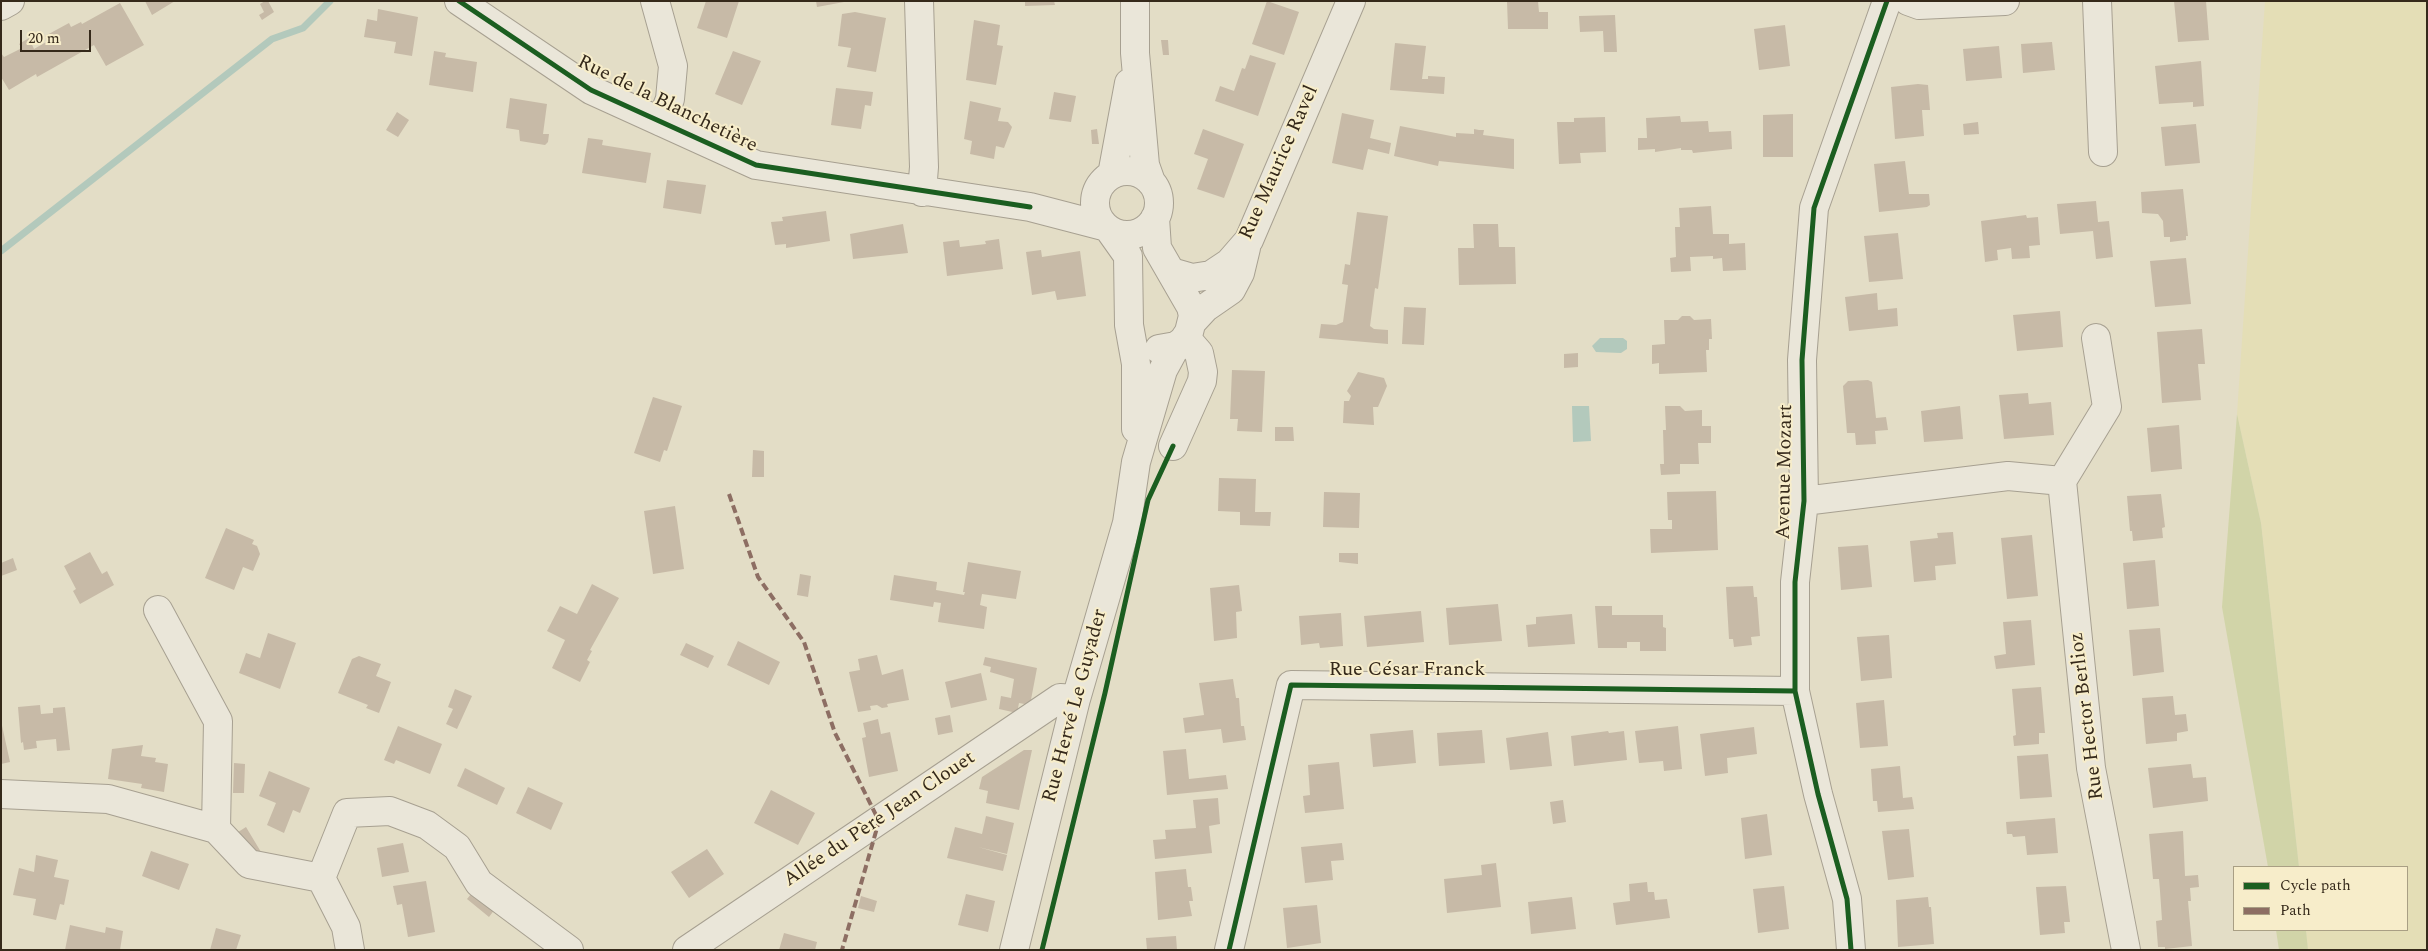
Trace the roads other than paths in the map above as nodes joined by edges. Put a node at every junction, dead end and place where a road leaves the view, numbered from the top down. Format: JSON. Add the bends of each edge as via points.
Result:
{"nodes":[{"id":1,"x":10,"y":1,"type":"edge"},
{"id":2,"x":459,"y":1,"type":"edge"},
{"id":3,"x":655,"y":1,"type":"edge"},
{"id":4,"x":919,"y":1,"type":"edge"},
{"id":5,"x":1135,"y":1,"type":"edge"},
{"id":6,"x":1351,"y":1,"type":"edge"},
{"id":7,"x":1887,"y":1,"type":"edge"},
{"id":8,"x":1908,"y":1,"type":"edge"},
{"id":9,"x":2005,"y":1,"type":"edge"},
{"id":10,"x":2097,"y":1,"type":"edge"},
{"id":11,"x":1,"y":6,"type":"edge"},
{"id":12,"x":1134,"y":53,"type":"junction"},
{"id":13,"x":661,"y":122,"type":"junction"},
{"id":14,"x":2102,"y":152,"type":"dead end"},
{"id":15,"x":1150,"y":182,"type":"junction"},
{"id":16,"x":1104,"y":183,"type":"junction"},
{"id":17,"x":922,"y":192,"type":"junction"},
{"id":18,"x":1030,"y":207,"type":"junction"},
{"id":19,"x":1155,"y":218,"type":"junction"},
{"id":20,"x":1107,"y":229,"type":"junction"},
{"id":21,"x":1249,"y":240,"type":"junction"},
{"id":22,"x":1171,"y":272,"type":"junction"},
{"id":23,"x":1132,"y":332,"type":"junction"},
{"id":24,"x":1185,"y":335,"type":"junction"},
{"id":25,"x":2096,"y":338,"type":"dead end"},
{"id":26,"x":1173,"y":446,"type":"dead end"},
{"id":27,"x":1136,"y":462,"type":"junction"},
{"id":28,"x":2062,"y":481,"type":"junction"},
{"id":29,"x":1804,"y":500,"type":"junction"},
{"id":30,"x":158,"y":610,"type":"dead end"},
{"id":31,"x":1795,"y":690,"type":"junction"},
{"id":32,"x":1076,"y":699,"type":"junction"},
{"id":33,"x":1,"y":794,"type":"edge"},
{"id":34,"x":216,"y":829,"type":"junction"},
{"id":35,"x":321,"y":878,"type":"junction"},
{"id":36,"x":350,"y":950,"type":"edge"},
{"id":37,"x":569,"y":950,"type":"edge"},
{"id":38,"x":687,"y":950,"type":"edge"},
{"id":39,"x":1014,"y":950,"type":"edge"},
{"id":40,"x":1229,"y":950,"type":"edge"},
{"id":41,"x":1851,"y":950,"type":"edge"},
{"id":42,"x":2126,"y":950,"type":"edge"}],
"edges":[{"from":1,"to":11,"type":"street"},
{"from":2,"to":13,"type":"street","name":"Rue de la Blanchetière","via":[[591,90]]},
{"from":3,"to":13,"type":"street","via":[[673,66],[670,99]]},
{"from":4,"to":17,"type":"street","via":[[924,157]]},
{"from":5,"to":12,"type":"street"},
{"from":6,"to":21,"type":"street","name":"Rue Maurice Ravel"},
{"from":7,"to":29,"type":"street","name":"Avenue Mozart","via":[[1814,208],[1802,360]]},
{"from":8,"to":9,"type":"street","via":[[1920,6]]},
{"from":10,"to":14,"type":"street"},
{"from":12,"to":15,"type":"street","via":[[1145,165]]},
{"from":12,"to":16,"type":"street"},
{"from":13,"to":17,"type":"street","name":"Rue de la Blanchetière","via":[[756,165]]},
{"from":15,"to":16,"type":"street","via":[[1137,173],[1129,172]]},
{"from":15,"to":19,"type":"street","via":[[1159,199]]},
{"from":16,"to":18,"type":"street","via":[[1062,202]]},
{"from":16,"to":20,"type":"street","via":[[1095,210]]},
{"from":17,"to":18,"type":"street","name":"Rue de la Blanchetière"},
{"from":18,"to":20,"type":"street","name":"Rue de la Blanchetière"},
{"from":19,"to":20,"type":"street","via":[[1141,232],[1131,235]]},
{"from":19,"to":22,"type":"street","via":[[1157,248]]},
{"from":20,"to":23,"type":"street","name":"Rue Hervé Le Guyader","via":[[1128,256],[1129,325]]},
{"from":21,"to":22,"type":"street","name":"Rue Maurice Ravel","via":[[1229,263],[1211,275],[1192,278]]},
{"from":21,"to":24,"type":"street","name":"Rue Hervé Le Guyader","via":[[1240,273],[1231,290],[1204,308]]},
{"from":22,"to":24,"type":"street","via":[[1191,308]]},
{"from":23,"to":24,"type":"street","via":[[1138,341],[1157,349]]},
{"from":23,"to":27,"type":"street","name":"Rue Hervé Le Guyader","via":[[1136,364]]},
{"from":24,"to":26,"type":"street","via":[[1199,353],[1203,372]]},
{"from":24,"to":27,"type":"street","name":"Rue Hervé Le Guyader","via":[[1163,370]]},
{"from":25,"to":28,"type":"street","via":[[2107,406]]},
{"from":27,"to":32,"type":"street","name":"Rue Hervé Le Guyader","via":[[1127,522]]},
{"from":28,"to":29,"type":"street","via":[[2008,476]]},
{"from":28,"to":42,"type":"street","name":"Rue Hector Berlioz","via":[[2091,768]]},
{"from":29,"to":31,"type":"street","name":"Avenue Mozart","via":[[1796,582]]},
{"from":30,"to":34,"type":"street","via":[[218,721]]},
{"from":31,"to":40,"type":"street","name":"Rue César Franck","via":[[1291,685]]},
{"from":31,"to":41,"type":"street","name":"Avenue Mozart","via":[[1846,899]]},
{"from":32,"to":38,"type":"street","name":"Allée du Père Jean Clouet","via":[[1060,698]]},
{"from":32,"to":39,"type":"street","name":"Rue Hervé Le Guyader"},
{"from":33,"to":34,"type":"street","via":[[108,799]]},
{"from":34,"to":35,"type":"street","via":[[249,864]]},
{"from":35,"to":36,"type":"street","via":[[346,927]]},
{"from":35,"to":37,"type":"street","via":[[347,814],[390,811],[427,825],[457,847],[479,883]]}]}
